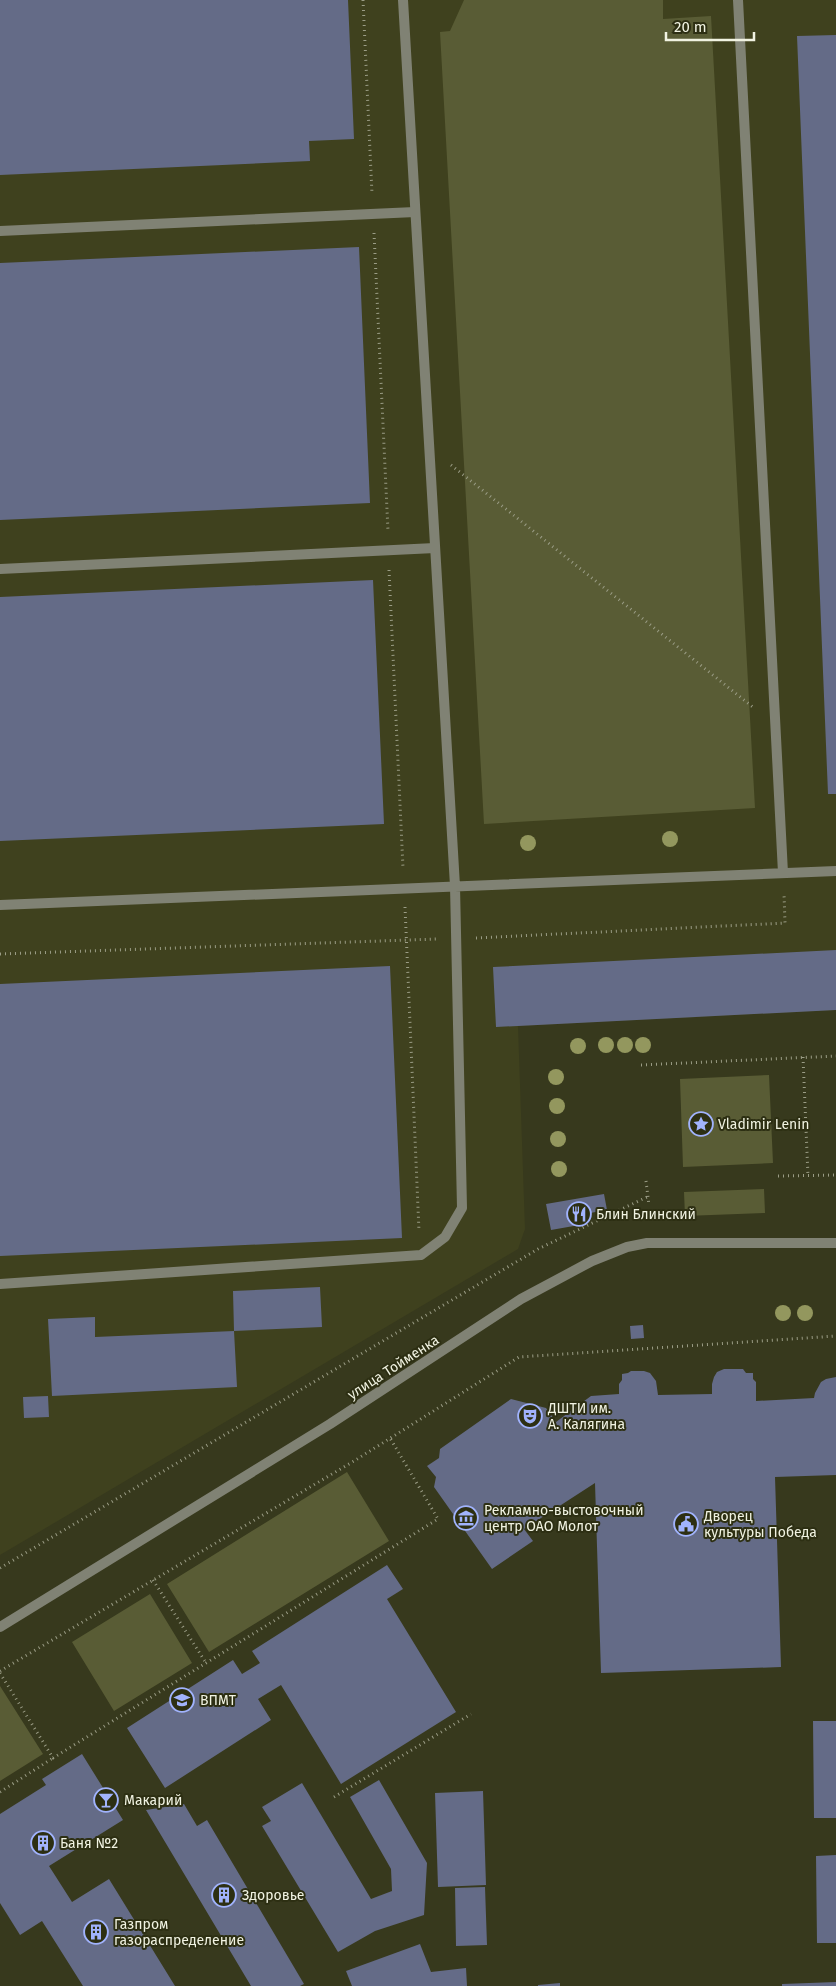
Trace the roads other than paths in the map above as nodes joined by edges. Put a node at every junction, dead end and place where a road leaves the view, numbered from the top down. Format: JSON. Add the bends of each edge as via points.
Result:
{"nodes":[{"id":1,"x":403,"y":0,"type":"edge"},
{"id":2,"x":738,"y":0,"type":"edge"},
{"id":3,"x":415,"y":212,"type":"junction"},
{"id":4,"x":0,"y":231,"type":"edge"},
{"id":5,"x":435,"y":548,"type":"junction"},
{"id":6,"x":0,"y":569,"type":"edge"},
{"id":7,"x":836,"y":871,"type":"edge"},
{"id":8,"x":783,"y":873,"type":"junction"},
{"id":9,"x":455,"y":886,"type":"junction"},
{"id":10,"x":0,"y":905,"type":"edge"},
{"id":11,"x":836,"y":1243,"type":"edge"},
{"id":12,"x":0,"y":1284,"type":"edge"},
{"id":13,"x":0,"y":1627,"type":"edge"}],
"edges":[{"from":1,"to":3,"type":"street"},
{"from":2,"to":8,"type":"street"},
{"from":3,"to":4,"type":"street"},
{"from":3,"to":5,"type":"street"},
{"from":5,"to":6,"type":"street"},
{"from":5,"to":9,"type":"street"},
{"from":7,"to":8,"type":"street"},
{"from":8,"to":9,"type":"street"},
{"from":9,"to":10,"type":"street"},
{"from":9,"to":12,"type":"street","via":[[462,1208],[445,1237],[420,1255]]},
{"from":11,"to":13,"type":"street","name":"улица Тойменка","via":[[654,1242],[627,1247],[592,1261],[522,1299],[330,1424]]}]}
